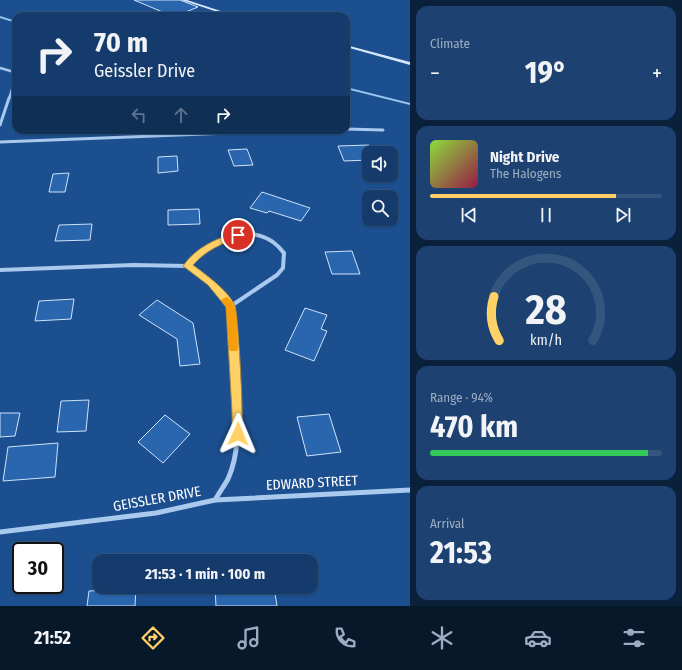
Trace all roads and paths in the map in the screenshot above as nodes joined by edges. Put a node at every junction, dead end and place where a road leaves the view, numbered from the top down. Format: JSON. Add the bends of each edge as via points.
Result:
{"nodes":[{"id":1,"x":183,"y":0,"type":"edge"},
{"id":2,"x":221,"y":12,"type":"edge"},
{"id":3,"x":350,"y":47,"type":"edge"},
{"id":4,"x":410,"y":64,"type":"edge"},
{"id":5,"x":0,"y":68,"type":"edge"},
{"id":6,"x":12,"y":71,"type":"edge"},
{"id":7,"x":12,"y":89,"type":"edge"},
{"id":8,"x":0,"y":125,"type":"edge"},
{"id":9,"x":350,"y":128,"type":"edge"},
{"id":10,"x":383,"y":130,"type":"dead end"},
{"id":11,"x":205,"y":134,"type":"edge"},
{"id":12,"x":0,"y":142,"type":"edge"},
{"id":13,"x":188,"y":266,"type":"junction"},
{"id":14,"x":0,"y":270,"type":"edge"},
{"id":15,"x":231,"y":306,"type":"junction"},
{"id":16,"x":410,"y":490,"type":"edge"},
{"id":17,"x":215,"y":500,"type":"junction"},
{"id":18,"x":0,"y":532,"type":"edge"}],
"edges":[{"from":1,"to":2,"type":"main road"},
{"from":3,"to":4,"type":"main road"},
{"from":5,"to":6,"type":"street"},
{"from":7,"to":8,"type":"street"},
{"from":9,"to":10,"type":"street"},
{"from":11,"to":12,"type":"street"},
{"from":13,"to":14,"type":"street","via":[[132,265]]},
{"from":13,"to":15,"type":"street","via":[[212,283]]},
{"from":13,"to":15,"type":"street","via":[[210,246],[238,235],[260,236],[278,244],[284,253],[283,268],[277,275]]},
{"from":15,"to":17,"type":"street","name":"GEISSLER DRIVE","via":[[238,434],[235,457]]},
{"from":16,"to":17,"type":"street","name":"EDWARD STREET"},
{"from":17,"to":18,"type":"street","name":"GEISSLER DRIVE","via":[[156,513]]}]}
